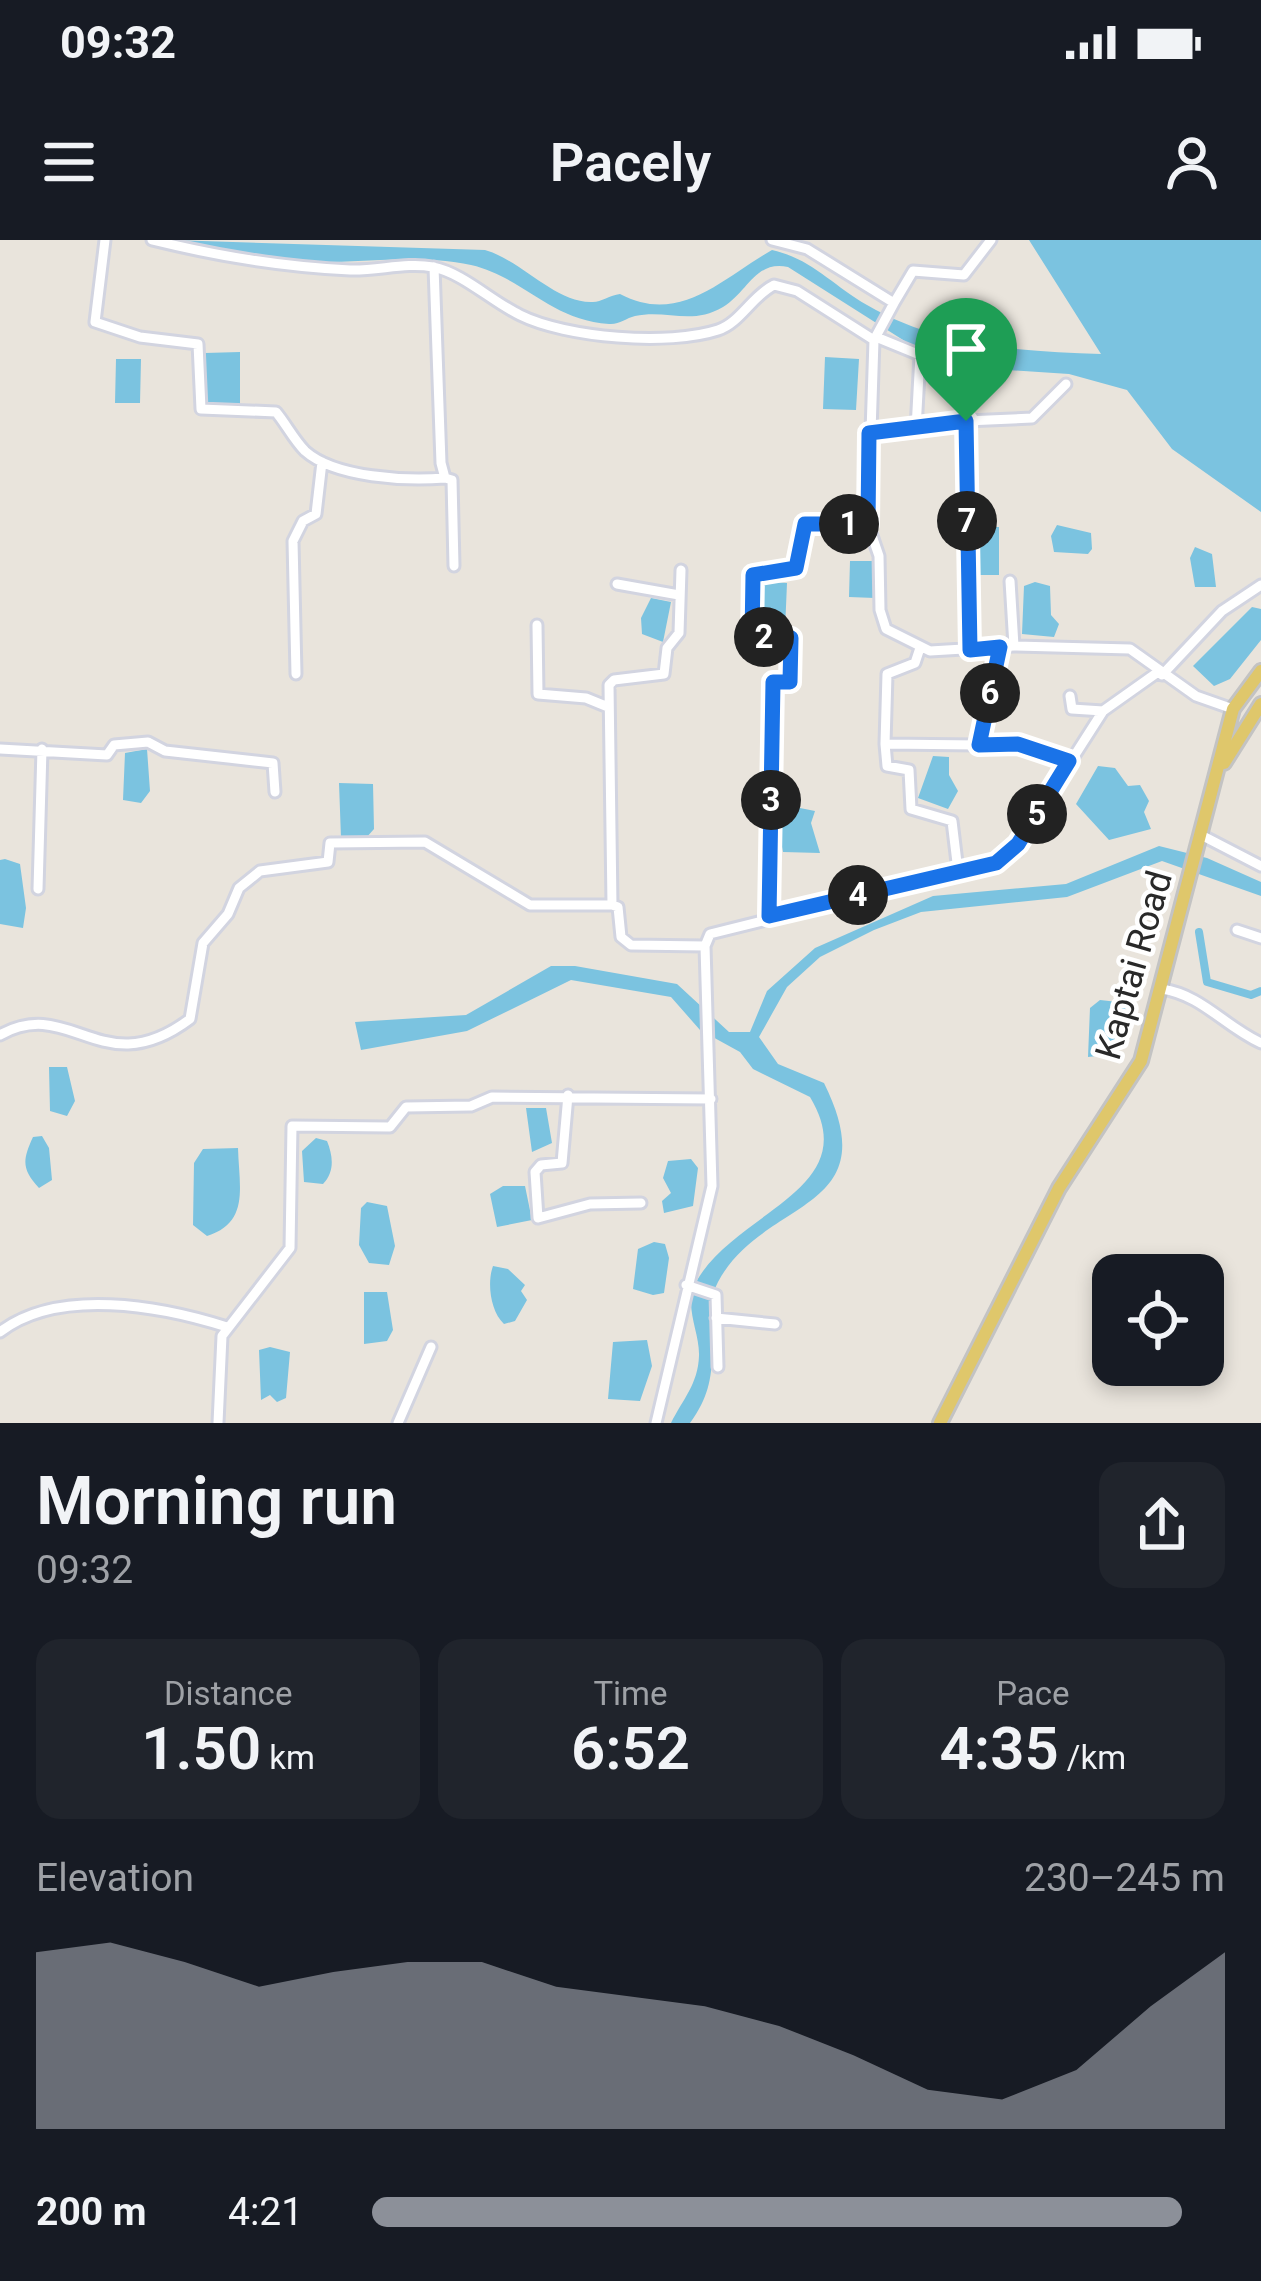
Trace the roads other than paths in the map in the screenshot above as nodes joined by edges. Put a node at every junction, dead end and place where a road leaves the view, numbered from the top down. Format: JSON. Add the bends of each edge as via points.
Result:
{"nodes":[{"id":1,"x":105,"y":240,"type":"edge"},
{"id":2,"x":152,"y":240,"type":"edge"},
{"id":3,"x":772,"y":240,"type":"edge"},
{"id":4,"x":991,"y":240,"type":"edge"},
{"id":5,"x":207,"y":247,"type":"edge"},
{"id":6,"x":434,"y":267,"type":"junction"},
{"id":7,"x":892,"y":308,"type":"junction"},
{"id":8,"x":876,"y":336,"type":"junction"},
{"id":9,"x":1066,"y":383,"type":"dead end"},
{"id":10,"x":966,"y":421,"type":"junction"},
{"id":11,"x":916,"y":429,"type":"junction"},
{"id":12,"x":869,"y":433,"type":"junction"},
{"id":13,"x":322,"y":462,"type":"junction"},
{"id":14,"x":445,"y":478,"type":"junction"},
{"id":15,"x":868,"y":524,"type":"junction"},
{"id":16,"x":454,"y":566,"type":"dead end"},
{"id":17,"x":681,"y":570,"type":"dead end"},
{"id":18,"x":1010,"y":581,"type":"dead end"},
{"id":19,"x":617,"y":584,"type":"dead end"},
{"id":20,"x":1261,"y":585,"type":"edge"},
{"id":21,"x":679,"y":595,"type":"junction"},
{"id":22,"x":537,"y":625,"type":"dead end"},
{"id":23,"x":1014,"y":646,"type":"junction"},
{"id":24,"x":1000,"y":647,"type":"junction"},
{"id":25,"x":920,"y":648,"type":"junction"},
{"id":26,"x":970,"y":650,"type":"junction"},
{"id":27,"x":1261,"y":671,"type":"edge"},
{"id":28,"x":1160,"y":673,"type":"junction"},
{"id":29,"x":296,"y":674,"type":"dead end"},
{"id":30,"x":1070,"y":697,"type":"dead end"},
{"id":31,"x":1261,"y":704,"type":"edge"},
{"id":32,"x":608,"y":707,"type":"junction"},
{"id":33,"x":1233,"y":709,"type":"junction"},
{"id":34,"x":1103,"y":712,"type":"junction"},
{"id":35,"x":1255,"y":722,"type":"edge"},
{"id":36,"x":885,"y":744,"type":"junction"},
{"id":37,"x":979,"y":745,"type":"junction"},
{"id":38,"x":0,"y":749,"type":"edge"},
{"id":39,"x":42,"y":749,"type":"junction"},
{"id":40,"x":1069,"y":761,"type":"junction"},
{"id":41,"x":1214,"y":780,"type":"junction"},
{"id":42,"x":275,"y":792,"type":"dead end"},
{"id":43,"x":1199,"y":843,"type":"junction"},
{"id":44,"x":1261,"y":866,"type":"edge"},
{"id":45,"x":958,"y":871,"type":"junction"},
{"id":46,"x":38,"y":889,"type":"dead end"},
{"id":47,"x":612,"y":905,"type":"junction"},
{"id":48,"x":769,"y":916,"type":"junction"},
{"id":49,"x":1237,"y":930,"type":"dead end"},
{"id":50,"x":1261,"y":938,"type":"edge"},
{"id":51,"x":705,"y":946,"type":"junction"},
{"id":52,"x":1162,"y":989,"type":"junction"},
{"id":53,"x":0,"y":1036,"type":"edge"},
{"id":54,"x":1261,"y":1043,"type":"edge"},
{"id":55,"x":568,"y":1095,"type":"junction"},
{"id":56,"x":711,"y":1100,"type":"junction"},
{"id":57,"x":641,"y":1203,"type":"dead end"},
{"id":58,"x":689,"y":1286,"type":"junction"},
{"id":59,"x":716,"y":1318,"type":"junction"},
{"id":60,"x":775,"y":1324,"type":"dead end"},
{"id":61,"x":226,"y":1328,"type":"junction"},
{"id":62,"x":0,"y":1332,"type":"edge"},
{"id":63,"x":431,"y":1347,"type":"dead end"},
{"id":64,"x":718,"y":1366,"type":"dead end"},
{"id":65,"x":218,"y":1423,"type":"edge"},
{"id":66,"x":398,"y":1423,"type":"edge"},
{"id":67,"x":656,"y":1423,"type":"edge"},
{"id":68,"x":940,"y":1423,"type":"edge"}],
"edges":[{"from":1,"to":13,"type":"street","via":[[95,322],[140,338],[198,344],[201,409],[277,412]]},
{"from":2,"to":5,"type":"street"},
{"from":3,"to":7,"type":"street","via":[[807,249]]},
{"from":4,"to":7,"type":"street","via":[[964,275],[908,274]]},
{"from":5,"to":6,"type":"street","via":[[260,263]]},
{"from":6,"to":8,"type":"street","via":[[534,323],[569,332],[716,331],[774,285]]},
{"from":6,"to":14,"type":"street"},
{"from":7,"to":8,"type":"street"},
{"from":8,"to":11,"type":"street","via":[[920,355]]},
{"from":8,"to":12,"type":"street"},
{"from":9,"to":10,"type":"street","via":[[1032,418]]},
{"from":10,"to":11,"type":"street"},
{"from":10,"to":26,"type":"street"},
{"from":11,"to":12,"type":"street"},
{"from":12,"to":15,"type":"street"},
{"from":13,"to":14,"type":"street"},
{"from":13,"to":29,"type":"street","via":[[316,514],[302,521],[293,541]]},
{"from":14,"to":16,"type":"street","via":[[452,480]]},
{"from":15,"to":25,"type":"street","via":[[879,556],[881,620]]},
{"from":15,"to":48,"type":"street","via":[[805,524],[796,568],[753,575],[752,637],[791,638],[790,682],[773,682]]},
{"from":17,"to":21,"type":"street"},
{"from":18,"to":23,"type":"street"},
{"from":19,"to":21,"type":"street"},
{"from":20,"to":28,"type":"street","via":[[1222,611]]},
{"from":21,"to":32,"type":"street","via":[[680,633],[667,648],[664,674],[614,680]]},
{"from":22,"to":32,"type":"street","via":[[538,694]]},
{"from":23,"to":24,"type":"street"},
{"from":23,"to":28,"type":"street","via":[[1130,649]]},
{"from":24,"to":26,"type":"street"},
{"from":24,"to":37,"type":"street"},
{"from":25,"to":26,"type":"street"},
{"from":25,"to":36,"type":"street","via":[[915,663],[887,674]]},
{"from":27,"to":33,"type":"main road"},
{"from":28,"to":33,"type":"street"},
{"from":28,"to":34,"type":"street"},
{"from":30,"to":34,"type":"street","via":[[1072,709]]},
{"from":31,"to":35,"type":"main road"},
{"from":32,"to":47,"type":"street"},
{"from":33,"to":41,"type":"main road"},
{"from":34,"to":40,"type":"street"},
{"from":35,"to":41,"type":"main road"},
{"from":36,"to":37,"type":"street"},
{"from":36,"to":45,"type":"street","via":[[887,766],[909,770],[911,809],[952,821]]},
{"from":37,"to":40,"type":"street","via":[[1018,744]]},
{"from":38,"to":39,"type":"street"},
{"from":39,"to":42,"type":"street","via":[[107,755],[135,740],[164,751],[273,763]]},
{"from":39,"to":46,"type":"street"},
{"from":40,"to":45,"type":"street","via":[[1009,855]]},
{"from":41,"to":43,"type":"main road","name":"Kaptai Road"},
{"from":43,"to":44,"type":"street"},
{"from":43,"to":52,"type":"main road","name":"Kaptai Road"},
{"from":45,"to":48,"type":"street"},
{"from":47,"to":51,"type":"street","via":[[631,945]]},
{"from":47,"to":53,"type":"street","via":[[530,905],[425,842],[331,843],[328,862],[260,871],[238,888],[203,943],[190,1019],[166,1036],[139,1046],[23,1022]]},
{"from":48,"to":51,"type":"street","via":[[710,934]]},
{"from":49,"to":50,"type":"street"},
{"from":51,"to":56,"type":"street"},
{"from":52,"to":54,"type":"street","via":[[1188,993]]},
{"from":52,"to":68,"type":"main road","name":"Kaptai Road","via":[[1129,1085],[1080,1154]]},
{"from":55,"to":56,"type":"street"},
{"from":55,"to":57,"type":"street","via":[[562,1163],[535,1172],[538,1218],[590,1204]]},
{"from":55,"to":61,"type":"street","via":[[406,1107],[390,1127],[292,1126],[290,1248]]},
{"from":56,"to":58,"type":"street","via":[[712,1186]]},
{"from":58,"to":59,"type":"street","via":[[716,1294]]},
{"from":58,"to":67,"type":"street"},
{"from":59,"to":60,"type":"street"},
{"from":59,"to":64,"type":"street"},
{"from":61,"to":62,"type":"street","via":[[92,1306],[41,1309]]},
{"from":61,"to":65,"type":"street"},
{"from":63,"to":66,"type":"street"}]}
